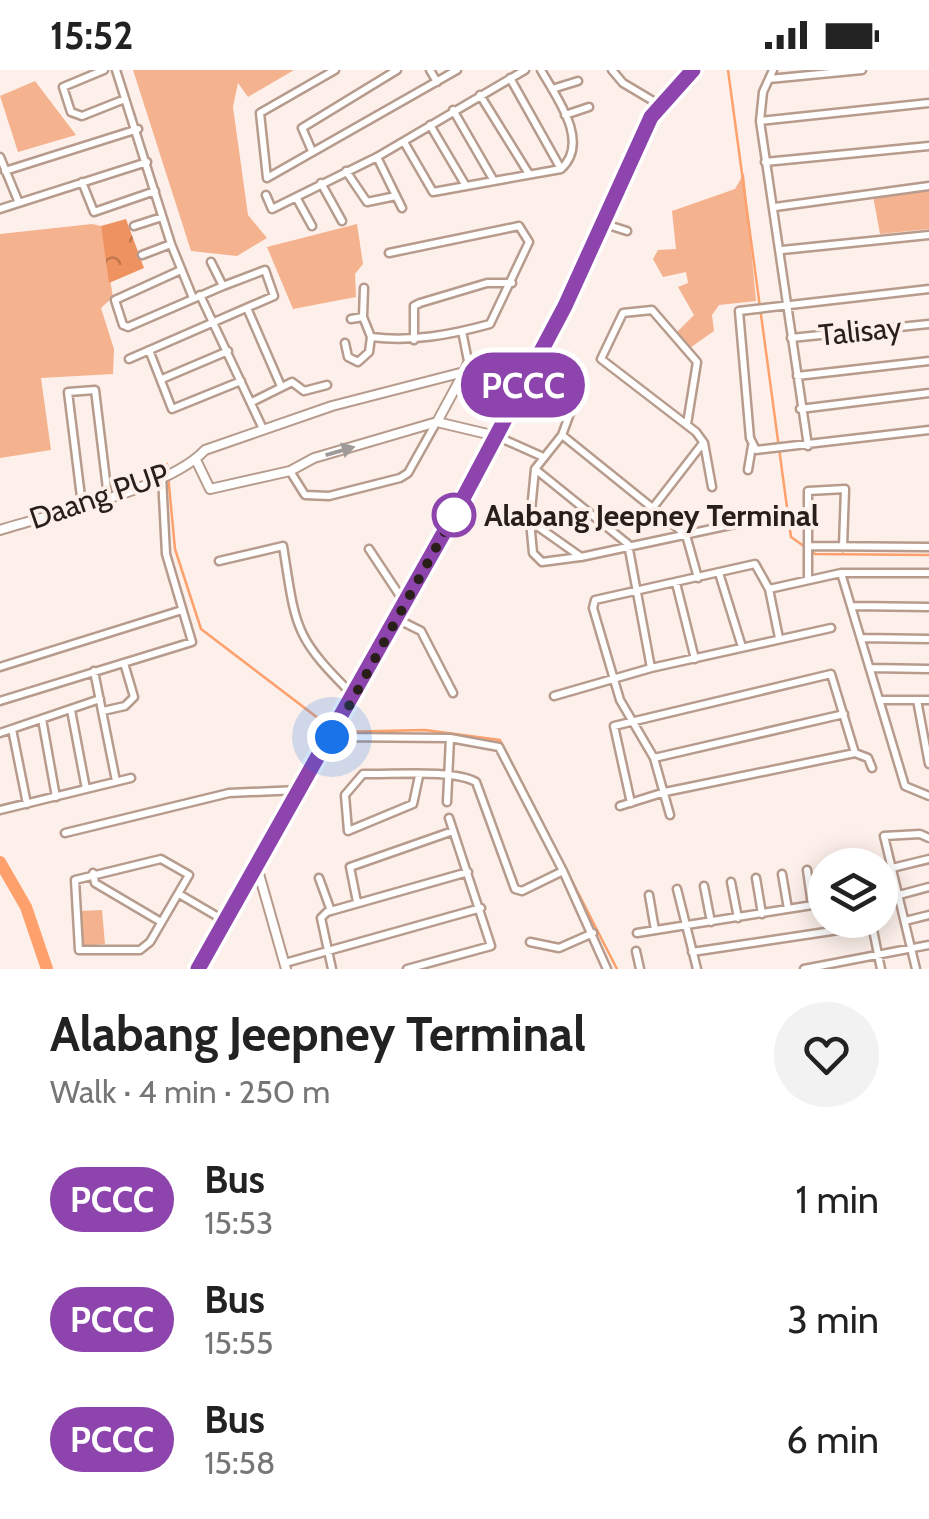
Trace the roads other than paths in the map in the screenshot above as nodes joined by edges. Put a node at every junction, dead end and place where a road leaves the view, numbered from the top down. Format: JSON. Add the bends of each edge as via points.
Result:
{"nodes":[{"id":1,"x":104,"y":70,"type":"edge"},
{"id":2,"x":116,"y":70,"type":"edge"},
{"id":3,"x":336,"y":70,"type":"edge"},
{"id":4,"x":396,"y":70,"type":"edge"},
{"id":5,"x":430,"y":70,"type":"edge"},
{"id":6,"x":457,"y":70,"type":"edge"},
{"id":7,"x":525,"y":70,"type":"edge"},
{"id":8,"x":541,"y":70,"type":"edge"},
{"id":9,"x":612,"y":70,"type":"edge"},
{"id":10,"x":693,"y":70,"type":"edge"},
{"id":11,"x":773,"y":70,"type":"edge"},
{"id":12,"x":862,"y":70,"type":"edge"},
{"id":13,"x":510,"y":78,"type":"junction"},
{"id":14,"x":769,"y":79,"type":"junction"},
{"id":15,"x":578,"y":81,"type":"dead end"},
{"id":16,"x":437,"y":82,"type":"junction"},
{"id":17,"x":552,"y":90,"type":"junction"},
{"id":18,"x":480,"y":95,"type":"junction"},
{"id":19,"x":124,"y":99,"type":"junction"},
{"id":20,"x":929,"y":103,"type":"edge"},
{"id":21,"x":660,"y":105,"type":"junction"},
{"id":22,"x":588,"y":107,"type":"dead end"},
{"id":23,"x":453,"y":110,"type":"junction"},
{"id":24,"x":565,"y":115,"type":"junction"},
{"id":25,"x":760,"y":121,"type":"junction"},
{"id":26,"x":430,"y":125,"type":"junction"},
{"id":27,"x":138,"y":130,"type":"junction"},
{"id":28,"x":403,"y":142,"type":"junction"},
{"id":29,"x":929,"y":146,"type":"edge"},
{"id":30,"x":312,"y":151,"type":"junction"},
{"id":31,"x":0,"y":157,"type":"edge"},
{"id":32,"x":377,"y":157,"type":"junction"},
{"id":33,"x":147,"y":162,"type":"junction"},
{"id":34,"x":765,"y":162,"type":"junction"},
{"id":35,"x":561,"y":168,"type":"junction"},
{"id":36,"x":5,"y":171,"type":"junction"},
{"id":37,"x":346,"y":171,"type":"junction"},
{"id":38,"x":528,"y":174,"type":"junction"},
{"id":39,"x":494,"y":181,"type":"junction"},
{"id":40,"x":82,"y":182,"type":"junction"},
{"id":41,"x":321,"y":183,"type":"junction"},
{"id":42,"x":466,"y":186,"type":"junction"},
{"id":43,"x":929,"y":186,"type":"edge"},
{"id":44,"x":155,"y":191,"type":"junction"},
{"id":45,"x":266,"y":195,"type":"dead end"},
{"id":46,"x":396,"y":196,"type":"junction"},
{"id":47,"x":296,"y":198,"type":"junction"},
{"id":48,"x":19,"y":203,"type":"junction"},
{"id":49,"x":775,"y":207,"type":"junction"},
{"id":50,"x":402,"y":208,"type":"dead end"},
{"id":51,"x":0,"y":209,"type":"edge"},
{"id":52,"x":162,"y":216,"type":"junction"},
{"id":53,"x":342,"y":221,"type":"dead end"},
{"id":54,"x":602,"y":223,"type":"junction"},
{"id":55,"x":134,"y":226,"type":"dead end"},
{"id":56,"x":312,"y":226,"type":"dead end"},
{"id":57,"x":627,"y":231,"type":"dead end"},
{"id":58,"x":929,"y":235,"type":"edge"},
{"id":59,"x":171,"y":244,"type":"junction"},
{"id":60,"x":782,"y":250,"type":"junction"},
{"id":61,"x":389,"y":252,"type":"dead end"},
{"id":62,"x":142,"y":255,"type":"dead end"},
{"id":63,"x":212,"y":262,"type":"dead end"},
{"id":64,"x":181,"y":270,"type":"junction"},
{"id":65,"x":512,"y":284,"type":"junction"},
{"id":66,"x":223,"y":286,"type":"junction"},
{"id":67,"x":364,"y":288,"type":"dead end"},
{"id":68,"x":929,"y":289,"type":"edge"},
{"id":69,"x":196,"y":296,"type":"junction"},
{"id":70,"x":788,"y":306,"type":"junction"},
{"id":71,"x":247,"y":308,"type":"junction"},
{"id":72,"x":364,"y":317,"type":"junction"},
{"id":73,"x":351,"y":320,"type":"dead end"},
{"id":74,"x":212,"y":322,"type":"junction"},
{"id":75,"x":929,"y":324,"type":"edge"},
{"id":76,"x":462,"y":332,"type":"junction"},
{"id":77,"x":371,"y":338,"type":"junction"},
{"id":78,"x":792,"y":338,"type":"junction"},
{"id":79,"x":414,"y":340,"type":"junction"},
{"id":80,"x":345,"y":343,"type":"dead end"},
{"id":81,"x":149,"y":350,"type":"junction"},
{"id":82,"x":228,"y":351,"type":"junction"},
{"id":83,"x":129,"y":359,"type":"dead end"},
{"id":84,"x":929,"y":361,"type":"edge"},
{"id":85,"x":464,"y":372,"type":"junction"},
{"id":86,"x":797,"y":376,"type":"junction"},
{"id":87,"x":162,"y":378,"type":"junction"},
{"id":88,"x":241,"y":381,"type":"junction"},
{"id":89,"x":280,"y":384,"type":"junction"},
{"id":90,"x":327,"y":386,"type":"dead end"},
{"id":91,"x":929,"y":393,"type":"edge"},
{"id":92,"x":252,"y":402,"type":"junction"},
{"id":93,"x":572,"y":408,"type":"dead end"},
{"id":94,"x":800,"y":409,"type":"junction"},
{"id":95,"x":437,"y":422,"type":"junction"},
{"id":96,"x":686,"y":424,"type":"junction"},
{"id":97,"x":262,"y":430,"type":"junction"},
{"id":98,"x":929,"y":430,"type":"edge"},
{"id":99,"x":562,"y":434,"type":"junction"},
{"id":100,"x":496,"y":436,"type":"junction"},
{"id":101,"x":704,"y":443,"type":"junction"},
{"id":102,"x":752,"y":446,"type":"junction"},
{"id":103,"x":808,"y":446,"type":"junction"},
{"id":104,"x":541,"y":456,"type":"junction"},
{"id":105,"x":196,"y":460,"type":"junction"},
{"id":106,"x":535,"y":469,"type":"junction"},
{"id":107,"x":748,"y":470,"type":"dead end"},
{"id":108,"x":290,"y":471,"type":"junction"},
{"id":109,"x":164,"y":475,"type":"junction"},
{"id":110,"x":712,"y":487,"type":"dead end"},
{"id":111,"x":108,"y":497,"type":"junction"},
{"id":112,"x":82,"y":505,"type":"junction"},
{"id":113,"x":655,"y":505,"type":"junction"},
{"id":114,"x":763,"y":518,"type":"dead end"},
{"id":115,"x":530,"y":520,"type":"junction"},
{"id":116,"x":0,"y":530,"type":"edge"},
{"id":117,"x":686,"y":535,"type":"junction"},
{"id":118,"x":628,"y":544,"type":"junction"},
{"id":119,"x":808,"y":546,"type":"junction"},
{"id":120,"x":843,"y":547,"type":"junction"},
{"id":121,"x":929,"y":548,"type":"edge"},
{"id":122,"x":369,"y":550,"type":"dead end"},
{"id":123,"x":581,"y":557,"type":"junction"},
{"id":124,"x":218,"y":561,"type":"dead end"},
{"id":125,"x":841,"y":572,"type":"junction"},
{"id":126,"x":718,"y":573,"type":"junction"},
{"id":127,"x":929,"y":573,"type":"edge"},
{"id":128,"x":698,"y":578,"type":"junction"},
{"id":129,"x":808,"y":580,"type":"junction"},
{"id":130,"x":676,"y":583,"type":"junction"},
{"id":131,"x":769,"y":589,"type":"junction"},
{"id":132,"x":636,"y":591,"type":"junction"},
{"id":133,"x":405,"y":603,"type":"junction"},
{"id":134,"x":852,"y":606,"type":"junction"},
{"id":135,"x":929,"y":607,"type":"edge"},
{"id":136,"x":182,"y":610,"type":"junction"},
{"id":137,"x":397,"y":619,"type":"junction"},
{"id":138,"x":831,"y":628,"type":"dead end"},
{"id":139,"x":779,"y":638,"type":"junction"},
{"id":140,"x":861,"y":638,"type":"junction"},
{"id":141,"x":929,"y":639,"type":"edge"},
{"id":142,"x":742,"y":647,"type":"junction"},
{"id":143,"x":695,"y":660,"type":"junction"},
{"id":144,"x":124,"y":664,"type":"junction"},
{"id":145,"x":0,"y":667,"type":"edge"},
{"id":146,"x":651,"y":668,"type":"junction"},
{"id":147,"x":870,"y":668,"type":"junction"},
{"id":148,"x":929,"y":669,"type":"edge"},
{"id":149,"x":94,"y":670,"type":"junction"},
{"id":150,"x":613,"y":679,"type":"junction"},
{"id":151,"x":453,"y":692,"type":"dead end"},
{"id":152,"x":554,"y":696,"type":"dead end"},
{"id":153,"x":355,"y":697,"type":"junction"},
{"id":154,"x":100,"y":699,"type":"junction"},
{"id":155,"x":0,"y":700,"type":"edge"},
{"id":156,"x":880,"y":700,"type":"junction"},
{"id":157,"x":917,"y":700,"type":"junction"},
{"id":158,"x":929,"y":700,"type":"edge"},
{"id":159,"x":71,"y":710,"type":"junction"},
{"id":160,"x":103,"y":711,"type":"junction"},
{"id":161,"x":844,"y":714,"type":"junction"},
{"id":162,"x":42,"y":719,"type":"junction"},
{"id":163,"x":630,"y":722,"type":"junction"},
{"id":164,"x":12,"y":729,"type":"junction"},
{"id":165,"x":0,"y":733,"type":"edge"},
{"id":166,"x":334,"y":734,"type":"junction"},
{"id":167,"x":450,"y":738,"type":"junction"},
{"id":168,"x":855,"y":753,"type":"junction"},
{"id":169,"x":654,"y":758,"type":"junction"},
{"id":170,"x":929,"y":764,"type":"edge"},
{"id":171,"x":872,"y":768,"type":"dead end"},
{"id":172,"x":419,"y":776,"type":"junction"},
{"id":173,"x":447,"y":776,"type":"junction"},
{"id":174,"x":130,"y":778,"type":"dead end"},
{"id":175,"x":116,"y":782,"type":"junction"},
{"id":176,"x":86,"y":789,"type":"junction"},
{"id":177,"x":302,"y":790,"type":"junction"},
{"id":178,"x":665,"y":792,"type":"junction"},
{"id":179,"x":929,"y":796,"type":"edge"},
{"id":180,"x":56,"y":797,"type":"junction"},
{"id":181,"x":448,"y":802,"type":"dead end"},
{"id":182,"x":631,"y":803,"type":"junction"},
{"id":183,"x":27,"y":804,"type":"junction"},
{"id":184,"x":620,"y":806,"type":"dead end"},
{"id":185,"x":0,"y":810,"type":"edge"},
{"id":186,"x":670,"y":814,"type":"dead end"},
{"id":187,"x":449,"y":818,"type":"dead end"},
{"id":188,"x":453,"y":831,"type":"junction"},
{"id":189,"x":65,"y":833,"type":"dead end"},
{"id":190,"x":929,"y":838,"type":"edge"},
{"id":191,"x":887,"y":848,"type":"edge"},
{"id":192,"x":929,"y":858,"type":"edge"},
{"id":193,"x":898,"y":866,"type":"edge"},
{"id":194,"x":257,"y":867,"type":"junction"},
{"id":195,"x":807,"y":870,"type":"dead end"},
{"id":196,"x":564,"y":871,"type":"junction"},
{"id":197,"x":468,"y":872,"type":"junction"},
{"id":198,"x":93,"y":874,"type":"junction"},
{"id":199,"x":782,"y":874,"type":"dead end"},
{"id":200,"x":808,"y":877,"type":"edge"},
{"id":201,"x":318,"y":878,"type":"dead end"},
{"id":202,"x":756,"y":878,"type":"dead end"},
{"id":203,"x":730,"y":882,"type":"dead end"},
{"id":204,"x":704,"y":886,"type":"dead end"},
{"id":205,"x":678,"y":888,"type":"dead end"},
{"id":206,"x":929,"y":888,"type":"edge"},
{"id":207,"x":898,"y":891,"type":"edge"},
{"id":208,"x":179,"y":894,"type":"junction"},
{"id":209,"x":649,"y":894,"type":"dead end"},
{"id":210,"x":899,"y":895,"type":"junction"},
{"id":211,"x":356,"y":902,"type":"junction"},
{"id":212,"x":808,"y":906,"type":"edge"},
{"id":213,"x":481,"y":908,"type":"junction"},
{"id":214,"x":788,"y":909,"type":"junction"},
{"id":215,"x":331,"y":910,"type":"junction"},
{"id":216,"x":762,"y":914,"type":"junction"},
{"id":217,"x":929,"y":915,"type":"edge"},
{"id":218,"x":738,"y":918,"type":"junction"},
{"id":219,"x":905,"y":921,"type":"junction"},
{"id":220,"x":161,"y":922,"type":"junction"},
{"id":221,"x":226,"y":922,"type":"junction"},
{"id":222,"x":711,"y":922,"type":"junction"},
{"id":223,"x":686,"y":925,"type":"junction"},
{"id":224,"x":655,"y":930,"type":"junction"},
{"id":225,"x":636,"y":932,"type":"dead end"},
{"id":226,"x":808,"y":933,"type":"edge"},
{"id":227,"x":593,"y":934,"type":"junction"},
{"id":228,"x":875,"y":938,"type":"edge"},
{"id":229,"x":530,"y":942,"type":"dead end"},
{"id":230,"x":929,"y":945,"type":"edge"},
{"id":231,"x":911,"y":949,"type":"junction"},
{"id":232,"x":326,"y":950,"type":"junction"},
{"id":233,"x":636,"y":951,"type":"dead end"},
{"id":234,"x":692,"y":952,"type":"junction"},
{"id":235,"x":878,"y":954,"type":"junction"},
{"id":236,"x":286,"y":966,"type":"edge"},
{"id":237,"x":198,"y":969,"type":"edge"},
{"id":238,"x":332,"y":969,"type":"edge"},
{"id":239,"x":407,"y":969,"type":"edge"},
{"id":240,"x":607,"y":969,"type":"edge"},
{"id":241,"x":640,"y":969,"type":"edge"},
{"id":242,"x":696,"y":969,"type":"edge"},
{"id":243,"x":804,"y":969,"type":"edge"},
{"id":244,"x":881,"y":969,"type":"edge"},
{"id":245,"x":916,"y":969,"type":"edge"}],
"edges":[{"from":1,"to":19,"type":"street","via":[[63,86],[71,112],[82,116]]},
{"from":2,"to":19,"type":"street"},
{"from":3,"to":30,"type":"street","via":[[260,113],[266,178]]},
{"from":4,"to":30,"type":"street","via":[[302,128]]},
{"from":5,"to":16,"type":"street"},
{"from":6,"to":16,"type":"street"},
{"from":7,"to":13,"type":"street"},
{"from":8,"to":17,"type":"street"},
{"from":9,"to":21,"type":"street"},
{"from":10,"to":21,"type":"main road"},
{"from":11,"to":14,"type":"street"},
{"from":12,"to":14,"type":"street"},
{"from":13,"to":18,"type":"street"},
{"from":13,"to":35,"type":"street"},
{"from":14,"to":25,"type":"street"},
{"from":15,"to":17,"type":"street"},
{"from":16,"to":30,"type":"street"},
{"from":17,"to":24,"type":"street"},
{"from":18,"to":23,"type":"street"},
{"from":18,"to":38,"type":"street"},
{"from":19,"to":27,"type":"street"},
{"from":20,"to":25,"type":"street"},
{"from":21,"to":54,"type":"main road"},
{"from":22,"to":24,"type":"street"},
{"from":23,"to":26,"type":"street"},
{"from":23,"to":39,"type":"street"},
{"from":24,"to":35,"type":"street","via":[[574,132],[569,162]]},
{"from":25,"to":34,"type":"street"},
{"from":26,"to":28,"type":"street"},
{"from":26,"to":42,"type":"street"},
{"from":27,"to":33,"type":"street"},
{"from":27,"to":36,"type":"street"},
{"from":28,"to":32,"type":"street"},
{"from":28,"to":42,"type":"street","via":[[433,192]]},
{"from":29,"to":34,"type":"street"},
{"from":31,"to":36,"type":"street"},
{"from":32,"to":37,"type":"street"},
{"from":32,"to":46,"type":"street"},
{"from":33,"to":40,"type":"street"},
{"from":33,"to":44,"type":"street"},
{"from":34,"to":49,"type":"street"},
{"from":35,"to":38,"type":"street"},
{"from":36,"to":48,"type":"street"},
{"from":37,"to":41,"type":"street"},
{"from":37,"to":46,"type":"street","via":[[367,202]]},
{"from":38,"to":39,"type":"street"},
{"from":39,"to":42,"type":"street"},
{"from":40,"to":44,"type":"street","via":[[94,212]]},
{"from":40,"to":48,"type":"street"},
{"from":41,"to":47,"type":"street"},
{"from":41,"to":53,"type":"street"},
{"from":43,"to":49,"type":"street"},
{"from":44,"to":52,"type":"street"},
{"from":45,"to":47,"type":"street","via":[[272,210]]},
{"from":46,"to":50,"type":"street"},
{"from":47,"to":56,"type":"street"},
{"from":48,"to":51,"type":"street"},
{"from":49,"to":60,"type":"street"},
{"from":52,"to":55,"type":"street"},
{"from":52,"to":59,"type":"street"},
{"from":54,"to":57,"type":"street"},
{"from":54,"to":100,"type":"main road"},
{"from":58,"to":60,"type":"street"},
{"from":59,"to":62,"type":"street"},
{"from":59,"to":64,"type":"street"},
{"from":60,"to":70,"type":"street"},
{"from":61,"to":65,"type":"street","via":[[519,226],[529,244]]},
{"from":63,"to":66,"type":"street"},
{"from":64,"to":69,"type":"street"},
{"from":64,"to":69,"type":"street","via":[[115,300],[124,325]]},
{"from":65,"to":76,"type":"street","via":[[494,319]]},
{"from":65,"to":79,"type":"street","via":[[487,283],[420,302],[414,306]]},
{"from":66,"to":69,"type":"street"},
{"from":66,"to":71,"type":"street","via":[[267,272],[274,296]]},
{"from":67,"to":72,"type":"street"},
{"from":68,"to":70,"type":"street"},
{"from":69,"to":74,"type":"street"},
{"from":70,"to":78,"type":"street"},
{"from":70,"to":102,"type":"street","via":[[739,311]]},
{"from":71,"to":74,"type":"street"},
{"from":71,"to":89,"type":"street"},
{"from":72,"to":73,"type":"street"},
{"from":72,"to":77,"type":"street"},
{"from":74,"to":81,"type":"street"},
{"from":74,"to":82,"type":"street"},
{"from":75,"to":78,"type":"street","name":"Talisay"},
{"from":76,"to":79,"type":"street"},
{"from":76,"to":85,"type":"street"},
{"from":77,"to":79,"type":"street"},
{"from":77,"to":80,"type":"street","via":[[358,362],[348,357]]},
{"from":78,"to":86,"type":"street"},
{"from":81,"to":83,"type":"street"},
{"from":81,"to":87,"type":"street"},
{"from":82,"to":87,"type":"street"},
{"from":82,"to":88,"type":"street"},
{"from":84,"to":86,"type":"street"},
{"from":85,"to":95,"type":"street"},
{"from":85,"to":97,"type":"street","name":"Daang PUP"},
{"from":86,"to":94,"type":"street"},
{"from":87,"to":88,"type":"street","via":[[172,408]]},
{"from":88,"to":92,"type":"street"},
{"from":89,"to":90,"type":"street","via":[[292,382],[304,391]]},
{"from":89,"to":92,"type":"street"},
{"from":91,"to":94,"type":"street"},
{"from":92,"to":97,"type":"street"},
{"from":93,"to":99,"type":"street"},
{"from":94,"to":103,"type":"street"},
{"from":95,"to":100,"type":"street"},
{"from":108,"to":95,"type":"street","one_way":true},
{"from":95,"to":108,"type":"street","via":[[400,478],[329,496],[305,495]]},
{"from":96,"to":96,"type":"street","via":[[601,359],[623,313],[652,310],[697,362]]},
{"from":96,"to":101,"type":"street"},
{"from":97,"to":105,"type":"street","name":"Daang PUP"},
{"from":98,"to":103,"type":"street"},
{"from":99,"to":104,"type":"street"},
{"from":99,"to":113,"type":"street"},
{"from":100,"to":104,"type":"street"},
{"from":100,"to":133,"type":"main road"},
{"from":101,"to":110,"type":"street"},
{"from":101,"to":113,"type":"street"},
{"from":102,"to":103,"type":"street"},
{"from":102,"to":107,"type":"street"},
{"from":104,"to":106,"type":"street"},
{"from":105,"to":108,"type":"street","via":[[210,489]]},
{"from":105,"to":109,"type":"street","name":"Daang PUP"},
{"from":106,"to":115,"type":"street"},
{"from":106,"to":118,"type":"street"},
{"from":109,"to":111,"type":"street","name":"Daang PUP"},
{"from":109,"to":136,"type":"street","via":[[166,554]]},
{"from":111,"to":112,"type":"street","name":"Daang PUP"},
{"from":111,"to":112,"type":"street","via":[[95,390],[68,392]]},
{"from":112,"to":116,"type":"street","name":"Daang PUP"},
{"from":113,"to":117,"type":"street"},
{"from":114,"to":117,"type":"street"},
{"from":115,"to":123,"type":"street"},
{"from":115,"to":123,"type":"street","via":[[533,553],[542,562]]},
{"from":117,"to":118,"type":"street"},
{"from":117,"to":128,"type":"street"},
{"from":118,"to":123,"type":"street"},
{"from":118,"to":132,"type":"street"},
{"from":119,"to":120,"type":"street"},
{"from":119,"to":120,"type":"street","via":[[808,491],[845,490]]},
{"from":119,"to":129,"type":"street"},
{"from":120,"to":121,"type":"street"},
{"from":122,"to":133,"type":"street"},
{"from":124,"to":153,"type":"street","via":[[284,546],[298,631],[310,653]]},
{"from":125,"to":127,"type":"street"},
{"from":125,"to":129,"type":"street"},
{"from":125,"to":134,"type":"street"},
{"from":126,"to":128,"type":"street"},
{"from":126,"to":131,"type":"street","via":[[755,564]]},
{"from":126,"to":142,"type":"street"},
{"from":128,"to":130,"type":"street"},
{"from":129,"to":131,"type":"street"},
{"from":130,"to":132,"type":"street"},
{"from":130,"to":143,"type":"street"},
{"from":131,"to":139,"type":"street"},
{"from":132,"to":146,"type":"street"},
{"from":132,"to":150,"type":"street","via":[[595,600]]},
{"from":133,"to":137,"type":"main road"},
{"from":134,"to":135,"type":"street"},
{"from":134,"to":140,"type":"street"},
{"from":136,"to":144,"type":"street","via":[[192,642]]},
{"from":136,"to":145,"type":"street"},
{"from":137,"to":151,"type":"street","via":[[422,631]]},
{"from":137,"to":153,"type":"main road"},
{"from":138,"to":139,"type":"street"},
{"from":139,"to":142,"type":"street"},
{"from":140,"to":141,"type":"street"},
{"from":140,"to":147,"type":"street"},
{"from":142,"to":143,"type":"street"},
{"from":143,"to":146,"type":"street"},
{"from":144,"to":149,"type":"street"},
{"from":144,"to":160,"type":"street","via":[[134,698]]},
{"from":146,"to":150,"type":"street"},
{"from":147,"to":148,"type":"street"},
{"from":147,"to":156,"type":"street"},
{"from":149,"to":154,"type":"street"},
{"from":149,"to":155,"type":"street"},
{"from":150,"to":152,"type":"street"},
{"from":150,"to":163,"type":"street"},
{"from":153,"to":166,"type":"main road"},
{"from":154,"to":159,"type":"street"},
{"from":154,"to":160,"type":"street"},
{"from":156,"to":157,"type":"street"},
{"from":156,"to":179,"type":"street","via":[[905,786]]},
{"from":157,"to":158,"type":"street"},
{"from":157,"to":170,"type":"street"},
{"from":159,"to":162,"type":"street"},
{"from":159,"to":176,"type":"street"},
{"from":160,"to":175,"type":"street"},
{"from":161,"to":163,"type":"street","via":[[831,674]]},
{"from":161,"to":168,"type":"street"},
{"from":161,"to":169,"type":"street"},
{"from":162,"to":164,"type":"street"},
{"from":162,"to":180,"type":"street"},
{"from":163,"to":169,"type":"street"},
{"from":163,"to":182,"type":"street","via":[[613,728]]},
{"from":164,"to":165,"type":"street"},
{"from":164,"to":183,"type":"street"},
{"from":166,"to":167,"type":"street"},
{"from":166,"to":177,"type":"main road"},
{"from":167,"to":173,"type":"street"},
{"from":167,"to":196,"type":"street","via":[[489,743],[505,753]]},
{"from":168,"to":171,"type":"street"},
{"from":168,"to":178,"type":"street"},
{"from":169,"to":178,"type":"street"},
{"from":172,"to":172,"type":"street","via":[[413,804],[348,830],[343,803],[357,776]]},
{"from":172,"to":173,"type":"street"},
{"from":173,"to":181,"type":"street"},
{"from":173,"to":196,"type":"street","via":[[476,782],[515,889]]},
{"from":174,"to":175,"type":"street"},
{"from":175,"to":176,"type":"street"},
{"from":176,"to":180,"type":"street"},
{"from":177,"to":189,"type":"street","via":[[229,793]]},
{"from":177,"to":194,"type":"main road"},
{"from":178,"to":182,"type":"street"},
{"from":178,"to":186,"type":"street"},
{"from":180,"to":183,"type":"street"},
{"from":182,"to":184,"type":"street"},
{"from":183,"to":185,"type":"street"},
{"from":187,"to":188,"type":"street"},
{"from":188,"to":197,"type":"street"},
{"from":188,"to":211,"type":"street","via":[[350,867]]},
{"from":190,"to":191,"type":"street","via":[[884,836]]},
{"from":192,"to":193,"type":"street"},
{"from":194,"to":221,"type":"main road"},
{"from":194,"to":236,"type":"street"},
{"from":195,"to":200,"type":"street"},
{"from":196,"to":227,"type":"street"},
{"from":197,"to":211,"type":"street"},
{"from":197,"to":213,"type":"street"},
{"from":198,"to":208,"type":"street","via":[[161,859],[189,875]]},
{"from":198,"to":220,"type":"street","via":[[95,884]]},
{"from":198,"to":220,"type":"street","via":[[73,884],[78,950],[140,950]]},
{"from":199,"to":214,"type":"street"},
{"from":201,"to":215,"type":"street"},
{"from":202,"to":216,"type":"street"},
{"from":203,"to":218,"type":"street"},
{"from":204,"to":222,"type":"street"},
{"from":205,"to":223,"type":"street"},
{"from":206,"to":210,"type":"street"},
{"from":207,"to":210,"type":"street"},
{"from":208,"to":220,"type":"street"},
{"from":208,"to":221,"type":"street"},
{"from":209,"to":224,"type":"street"},
{"from":210,"to":219,"type":"street"},
{"from":211,"to":215,"type":"street"},
{"from":212,"to":214,"type":"street"},
{"from":213,"to":232,"type":"street"},
{"from":213,"to":239,"type":"street","via":[[492,946]]},
{"from":214,"to":216,"type":"street"},
{"from":215,"to":232,"type":"street","via":[[321,918]]},
{"from":216,"to":218,"type":"street"},
{"from":217,"to":219,"type":"street"},
{"from":218,"to":222,"type":"street"},
{"from":219,"to":231,"type":"street"},
{"from":221,"to":237,"type":"main road"},
{"from":222,"to":223,"type":"street"},
{"from":223,"to":224,"type":"street"},
{"from":223,"to":234,"type":"street"},
{"from":224,"to":225,"type":"street"},
{"from":226,"to":234,"type":"street"},
{"from":227,"to":229,"type":"street","via":[[560,948]]},
{"from":227,"to":240,"type":"street"},
{"from":228,"to":235,"type":"street"},
{"from":230,"to":231,"type":"street"},
{"from":231,"to":235,"type":"street"},
{"from":231,"to":245,"type":"street"},
{"from":232,"to":236,"type":"street"},
{"from":232,"to":238,"type":"street"},
{"from":233,"to":241,"type":"street"},
{"from":234,"to":242,"type":"street"},
{"from":235,"to":243,"type":"street"},
{"from":235,"to":244,"type":"street"}]}
